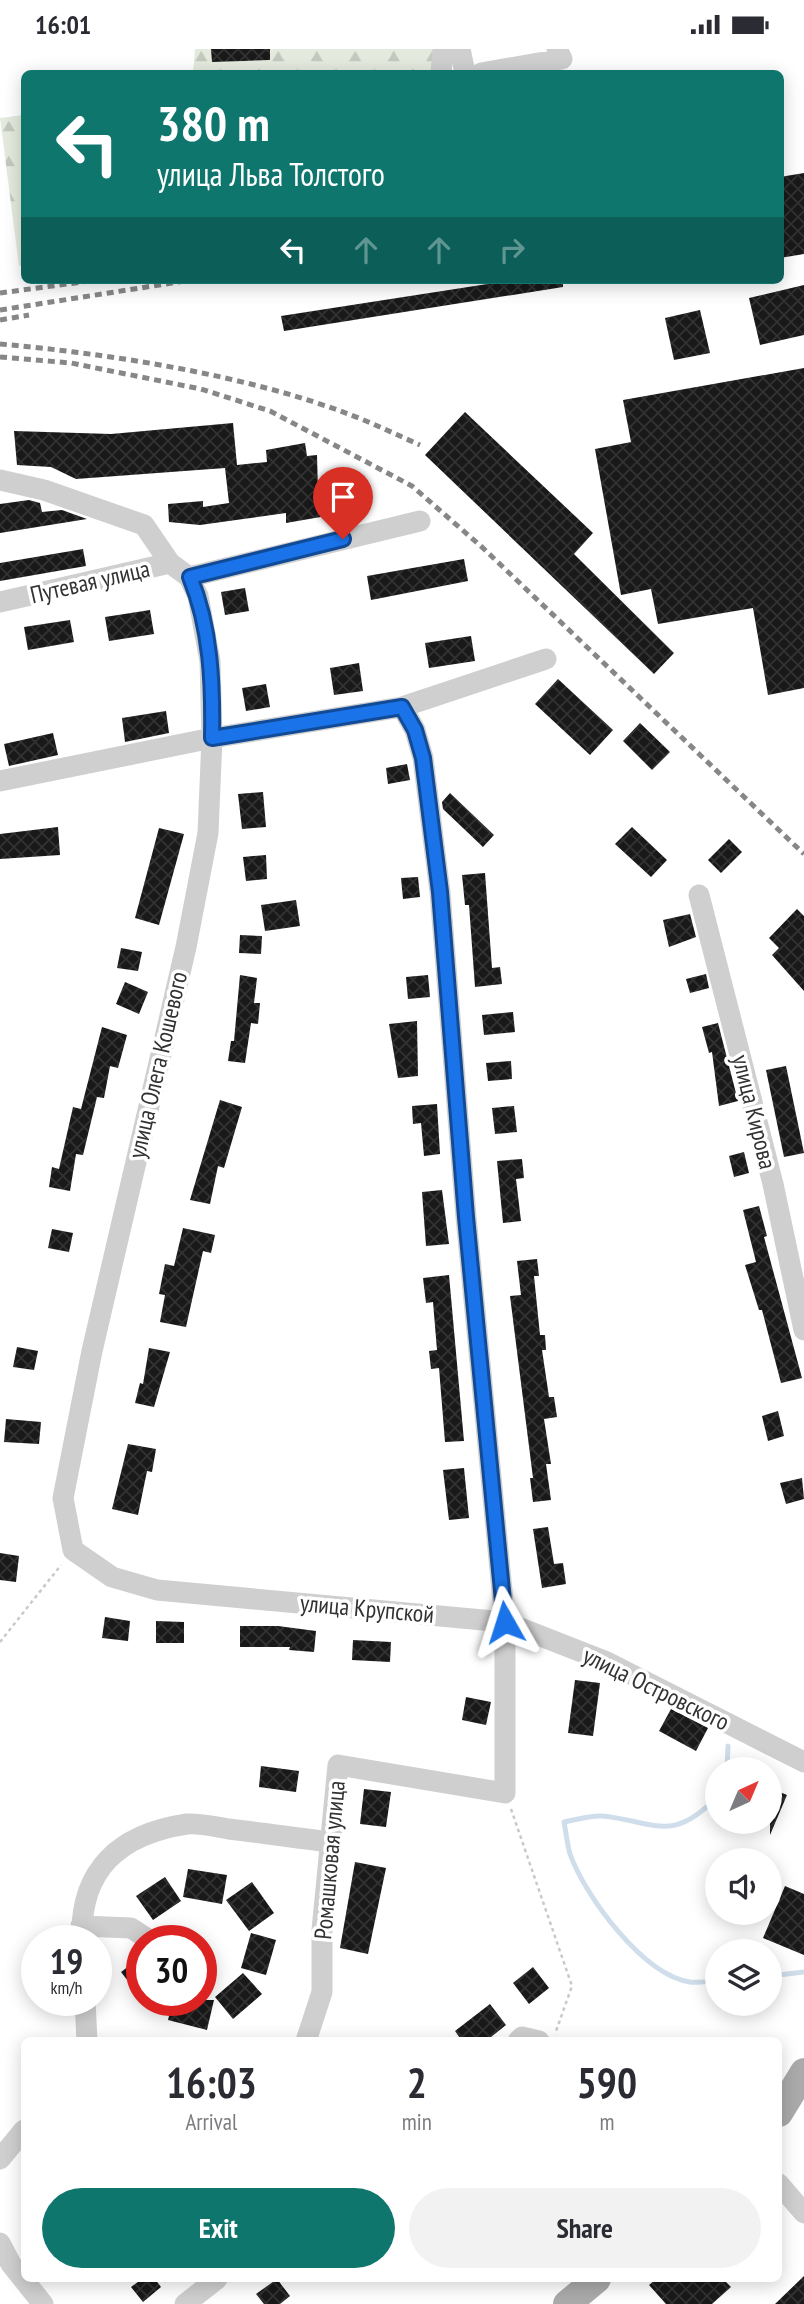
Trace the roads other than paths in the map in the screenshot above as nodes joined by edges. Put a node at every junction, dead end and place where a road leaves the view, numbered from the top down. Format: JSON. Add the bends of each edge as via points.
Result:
{"nodes":[{"id":1,"x":443,"y":49,"type":"edge"},
{"id":2,"x":460,"y":49,"type":"edge"},
{"id":3,"x":556,"y":49,"type":"edge"},
{"id":4,"x":441,"y":70,"type":"edge"},
{"id":5,"x":464,"y":70,"type":"edge"},
{"id":6,"x":498,"y":70,"type":"edge"},
{"id":7,"x":0,"y":480,"type":"edge"},
{"id":8,"x":420,"y":521,"type":"dead end"},
{"id":9,"x":170,"y":563,"type":"junction"},
{"id":10,"x":190,"y":577,"type":"junction"},
{"id":11,"x":0,"y":602,"type":"edge"},
{"id":12,"x":545,"y":659,"type":"dead end"},
{"id":13,"x":402,"y":707,"type":"junction"},
{"id":14,"x":212,"y":738,"type":"junction"},
{"id":15,"x":0,"y":781,"type":"edge"},
{"id":16,"x":699,"y":895,"type":"dead end"},
{"id":17,"x":804,"y":1330,"type":"edge"},
{"id":18,"x":73,"y":1550,"type":"joint"},
{"id":19,"x":505,"y":1622,"type":"junction"},
{"id":20,"x":804,"y":1762,"type":"edge"},
{"id":21,"x":330,"y":1842,"type":"junction"},
{"id":22,"x":84,"y":1925,"type":"edge"},
{"id":23,"x":86,"y":2016,"type":"edge"},
{"id":24,"x":87,"y":2037,"type":"edge"},
{"id":25,"x":307,"y":2037,"type":"edge"},
{"id":26,"x":804,"y":2073,"type":"edge"},
{"id":27,"x":782,"y":2108,"type":"edge"},
{"id":28,"x":21,"y":2134,"type":"edge"},
{"id":29,"x":0,"y":2159,"type":"edge"},
{"id":30,"x":782,"y":2187,"type":"edge"},
{"id":31,"x":804,"y":2213,"type":"edge"},
{"id":32,"x":0,"y":2243,"type":"edge"},
{"id":33,"x":21,"y":2277,"type":"edge"},
{"id":34,"x":25,"y":2282,"type":"edge"},
{"id":35,"x":213,"y":2282,"type":"edge"},
{"id":36,"x":593,"y":2282,"type":"edge"},
{"id":37,"x":43,"y":2304,"type":"edge"},
{"id":38,"x":185,"y":2304,"type":"edge"},
{"id":39,"x":567,"y":2304,"type":"edge"}],
"edges":[{"from":1,"to":4,"type":"street"},
{"from":2,"to":5,"type":"street"},
{"from":3,"to":6,"type":"street","via":[[562,59]]},
{"from":7,"to":9,"type":"street","via":[[44,490],[144,525]]},
{"from":8,"to":10,"type":"street"},
{"from":9,"to":10,"type":"street","name":"Путевая улица"},
{"from":9,"to":11,"type":"street","name":"Путевая улица"},
{"from":10,"to":14,"type":"street","name":"улица Олега Кошевого","via":[[211,661]]},
{"from":12,"to":13,"type":"street"},
{"from":13,"to":14,"type":"street"},
{"from":13,"to":19,"type":"street","via":[[423,758],[440,892]]},
{"from":14,"to":15,"type":"street"},
{"from":14,"to":18,"type":"street","name":"улица Олега Кошевого","via":[[208,834],[186,947],[95,1337],[63,1497]]},
{"from":16,"to":17,"type":"street","name":"улица Кирова","via":[[773,1185]]},
{"from":18,"to":19,"type":"street","name":"улица Крупской","via":[[112,1577],[157,1590]]},
{"from":19,"to":20,"type":"street","name":"улица Островского","via":[[607,1662]]},
{"from":19,"to":21,"type":"street","name":"Ромашковая улица","via":[[505,1793],[338,1765]]},
{"from":21,"to":22,"type":"street","via":[[189,1824],[138,1836],[110,1854],[92,1879]]},
{"from":21,"to":25,"type":"street","name":"Ромашковая улица","via":[[322,1992]]},
{"from":23,"to":24,"type":"street"},
{"from":26,"to":27,"type":"main road"},
{"from":28,"to":29,"type":"street"},
{"from":30,"to":31,"type":"street"},
{"from":32,"to":33,"type":"street"},
{"from":34,"to":37,"type":"street"},
{"from":35,"to":38,"type":"street"},
{"from":36,"to":39,"type":"main road"}]}
